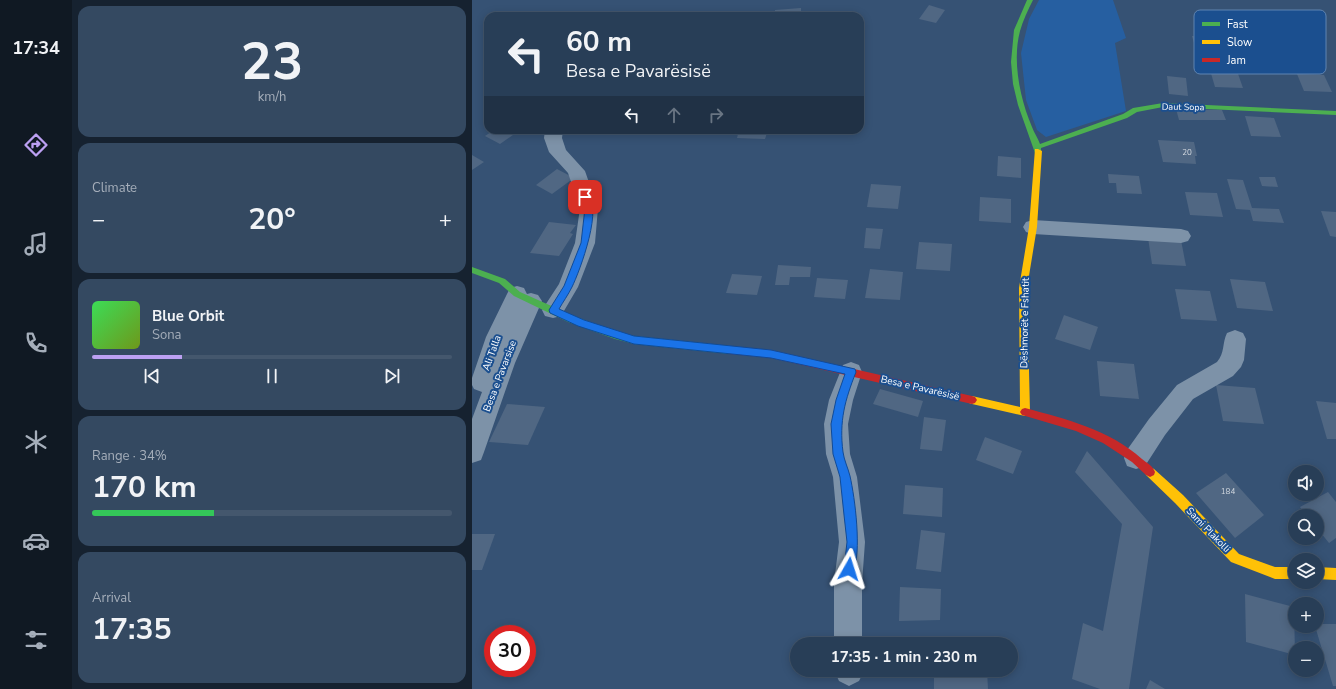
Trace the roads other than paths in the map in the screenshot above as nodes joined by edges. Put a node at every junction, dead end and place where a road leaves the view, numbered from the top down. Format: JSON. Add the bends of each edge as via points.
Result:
{"nodes":[{"id":1,"x":1030,"y":0,"type":"edge"},
{"id":2,"x":1336,"y":113,"type":"edge"},
{"id":3,"x":554,"y":134,"type":"edge"},
{"id":4,"x":1038,"y":147,"type":"junction"},
{"id":5,"x":1033,"y":227,"type":"junction"},
{"id":6,"x":1181,"y":236,"type":"dead end"},
{"id":7,"x":472,"y":270,"type":"edge"},
{"id":8,"x":524,"y":297,"type":"junction"},
{"id":9,"x":553,"y":310,"type":"junction"},
{"id":10,"x":1235,"y":339,"type":"dead end"},
{"id":11,"x":851,"y":372,"type":"junction"},
{"id":12,"x":1025,"y":412,"type":"junction"},
{"id":13,"x":472,"y":413,"type":"edge"},
{"id":14,"x":472,"y":452,"type":"edge"},
{"id":15,"x":1136,"y":458,"type":"junction"},
{"id":16,"x":1288,"y":573,"type":"edge"},
{"id":17,"x":1324,"y":573,"type":"edge"},
{"id":18,"x":1336,"y":574,"type":"edge"},
{"id":19,"x":849,"y":637,"type":"edge"}],
"edges":[{"from":1,"to":4,"type":"street","via":[[1020,20],[1015,40],[1015,64],[1016,82],[1028,126]]},
{"from":2,"to":4,"type":"street","name":"Daut Sopa","via":[[1163,105],[1136,110],[1126,116]]},
{"from":3,"to":9,"type":"street","via":[[554,145],[576,171],[589,208],[585,243],[568,287]]},
{"from":4,"to":5,"type":"street","name":"Dëshmorët e Fshatit"},
{"from":5,"to":6,"type":"street"},
{"from":5,"to":12,"type":"street","name":"Dëshmorët e Fshatit","via":[[1023,288]]},
{"from":7,"to":8,"type":"street","name":"Besa e Pavarësisë","via":[[502,281]]},
{"from":8,"to":9,"type":"street","name":"Besa e Pavarësisë"},
{"from":8,"to":13,"type":"street","name":"Ali Talla","via":[[497,337]]},
{"from":8,"to":14,"type":"street","name":"Besa e Pavarsise","via":[[504,363]]},
{"from":9,"to":11,"type":"street","name":"Besa e Pavarësisë","via":[[582,323],[634,340],[771,354]]},
{"from":10,"to":15,"type":"street","via":[[1233,360],[1225,369],[1186,392]]},
{"from":11,"to":12,"type":"street","name":"Besa e Pavarësisë"},
{"from":11,"to":19,"type":"street","via":[[836,424],[838,454],[845,477],[852,542],[848,583]]},
{"from":12,"to":15,"type":"street","name":"Sami Plakolli","via":[[1080,427],[1112,442]]},
{"from":15,"to":16,"type":"street","name":"Sami Plakolli","via":[[1235,558],[1275,573]]},
{"from":17,"to":18,"type":"street"}]}
